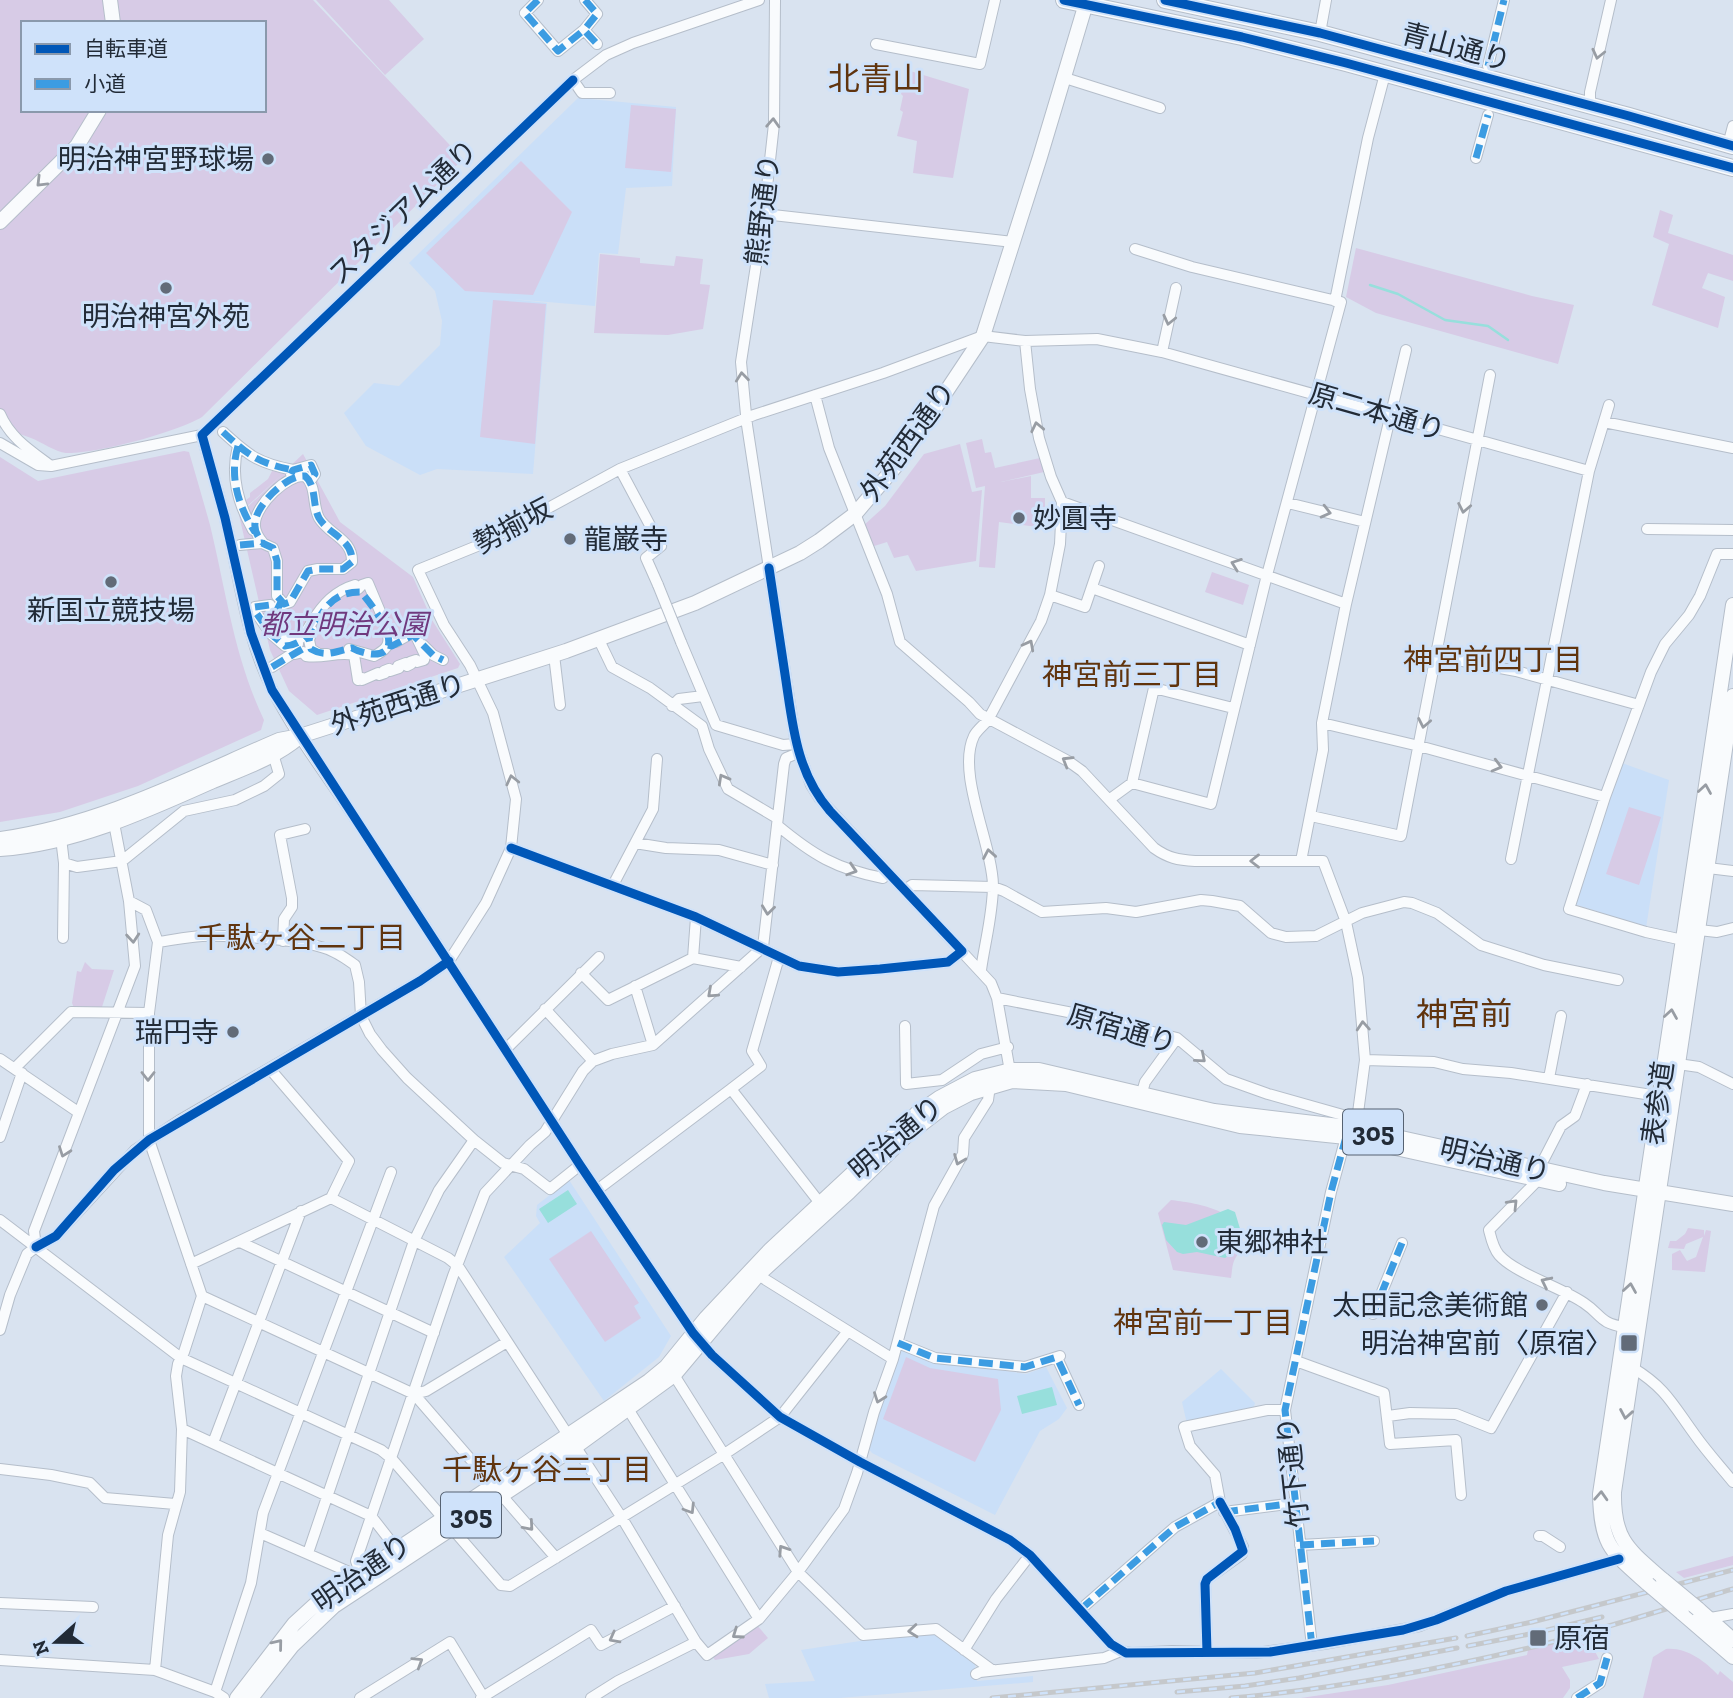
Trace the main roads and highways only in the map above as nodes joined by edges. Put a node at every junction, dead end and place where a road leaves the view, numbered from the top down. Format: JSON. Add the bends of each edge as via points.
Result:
{"nodes":[{"id":1,"x":110,"y":0,"type":"edge"},
{"id":2,"x":1064,"y":0,"type":"edge"},
{"id":3,"x":1165,"y":0,"type":"edge"},
{"id":4,"x":1087,"y":3,"type":"edge"},
{"id":5,"x":113,"y":21,"type":"edge"},
{"id":6,"x":1455,"y":71,"type":"junction"},
{"id":7,"x":1452,"y":93,"type":"junction"},
{"id":8,"x":98,"y":112,"type":"edge"},
{"id":9,"x":1731,"y":145,"type":"edge"},
{"id":10,"x":1733,"y":168,"type":"edge"},
{"id":11,"x":1,"y":224,"type":"edge"},
{"id":12,"x":1733,"y":605,"type":"edge"},
{"id":13,"x":1733,"y":696,"type":"edge"},
{"id":14,"x":300,"y":736,"type":"junction"},
{"id":15,"x":1729,"y":750,"type":"edge"},
{"id":16,"x":113,"y":817,"type":"junction"},
{"id":17,"x":0,"y":839,"type":"edge"},
{"id":18,"x":0,"y":849,"type":"edge"},
{"id":19,"x":1011,"y":1075,"type":"junction"},
{"id":20,"x":1353,"y":1128,"type":"junction"},
{"id":21,"x":1651,"y":1196,"type":"junction"},
{"id":22,"x":1733,"y":1204,"type":"edge"},
{"id":23,"x":824,"y":1208,"type":"junction"},
{"id":24,"x":1733,"y":1214,"type":"edge"},
{"id":25,"x":697,"y":1338,"type":"junction"},
{"id":26,"x":572,"y":1441,"type":"junction"},
{"id":27,"x":448,"y":1522,"type":"junction"},
{"id":28,"x":1695,"y":1615,"type":"junction"},
{"id":29,"x":1733,"y":1640,"type":"edge"},
{"id":30,"x":1733,"y":1657,"type":"edge"},
{"id":31,"x":237,"y":1698,"type":"edge"},
{"id":32,"x":251,"y":1698,"type":"edge"}],
"edges":[{"from":1,"to":5,"type":"main road"},
{"from":2,"to":4,"type":"highway","name":"青山通り"},
{"from":3,"to":6,"type":"highway","name":"青山通り","via":[[1320,33]]},
{"from":4,"to":7,"type":"highway","name":"青山通り","via":[[1242,37]]},
{"from":4,"to":14,"type":"main road","name":"外苑西通り","via":[[982,336],[900,461],[855,513],[819,541],[695,603],[554,655]]},
{"from":6,"to":7,"type":"highway","via":[[1461,81]]},
{"from":6,"to":9,"type":"highway","name":"青山通り"},
{"from":7,"to":10,"type":"highway","name":"青山通り"},
{"from":8,"to":11,"type":"main road","one_way":true,"via":[[77,146]]},
{"from":21,"to":12,"type":"main road","name":"表参道","one_way":true,"via":[[1658,1096]]},
{"from":13,"to":15,"type":"main road","name":"表参道"},
{"from":14,"to":16,"type":"main road","name":"外苑西通り","via":[[279,740]]},
{"from":14,"to":16,"type":"main road","name":"外苑西通り","via":[[273,754]]},
{"from":15,"to":21,"type":"main road","name":"表参道","via":[[1678,1064]]},
{"from":16,"to":17,"type":"main road","name":"外苑西通り"},
{"from":16,"to":18,"type":"main road","name":"外苑西通り","via":[[61,838]]},
{"from":19,"to":20,"type":"main road","name":"明治通り","number":"305","via":[[1240,1126]]},
{"from":19,"to":20,"type":"main road","name":"明治通り","number":"305","via":[[1053,1071],[1214,1111]]},
{"from":19,"to":23,"type":"main road","name":"明治通り","number":"305","via":[[957,1099],[926,1120]]},
{"from":19,"to":23,"type":"main road","name":"明治通り","number":"305","via":[[975,1080],[927,1106]]},
{"from":20,"to":21,"type":"main road","name":"明治通り","number":"305","via":[[1537,1174]]},
{"from":21,"to":22,"type":"main road","name":"明治通り","number":"305"},
{"from":21,"to":24,"type":"main road","name":"明治通り","number":"305"},
{"from":21,"to":28,"type":"main road","name":"表参道","one_way":true,"bridge":true,"via":[[1614,1502],[1620,1535]]},
{"from":28,"to":21,"type":"main road","name":"表参道","one_way":true,"bridge":true,"via":[[1619,1559],[1603,1534],[1600,1494],[1624,1328]]},
{"from":23,"to":25,"type":"main road","name":"明治通り","number":"305"},
{"from":23,"to":25,"type":"main road","name":"明治通り","number":"305","via":[[771,1249]]},
{"from":25,"to":26,"type":"main road","name":"明治通り","number":"305"},
{"from":25,"to":26,"type":"main road","name":"明治通り","number":"305","via":[[674,1375],[628,1409]]},
{"from":26,"to":27,"type":"main road","name":"明治通り","number":"305"},
{"from":31,"to":27,"type":"main road","name":"明治通り","number":"305","one_way":true,"via":[[294,1624],[317,1603],[396,1548]]},
{"from":27,"to":32,"type":"main road","name":"明治通り","number":"305","via":[[322,1615]]},
{"from":28,"to":29,"type":"main road"},
{"from":28,"to":30,"type":"main road"}]}
